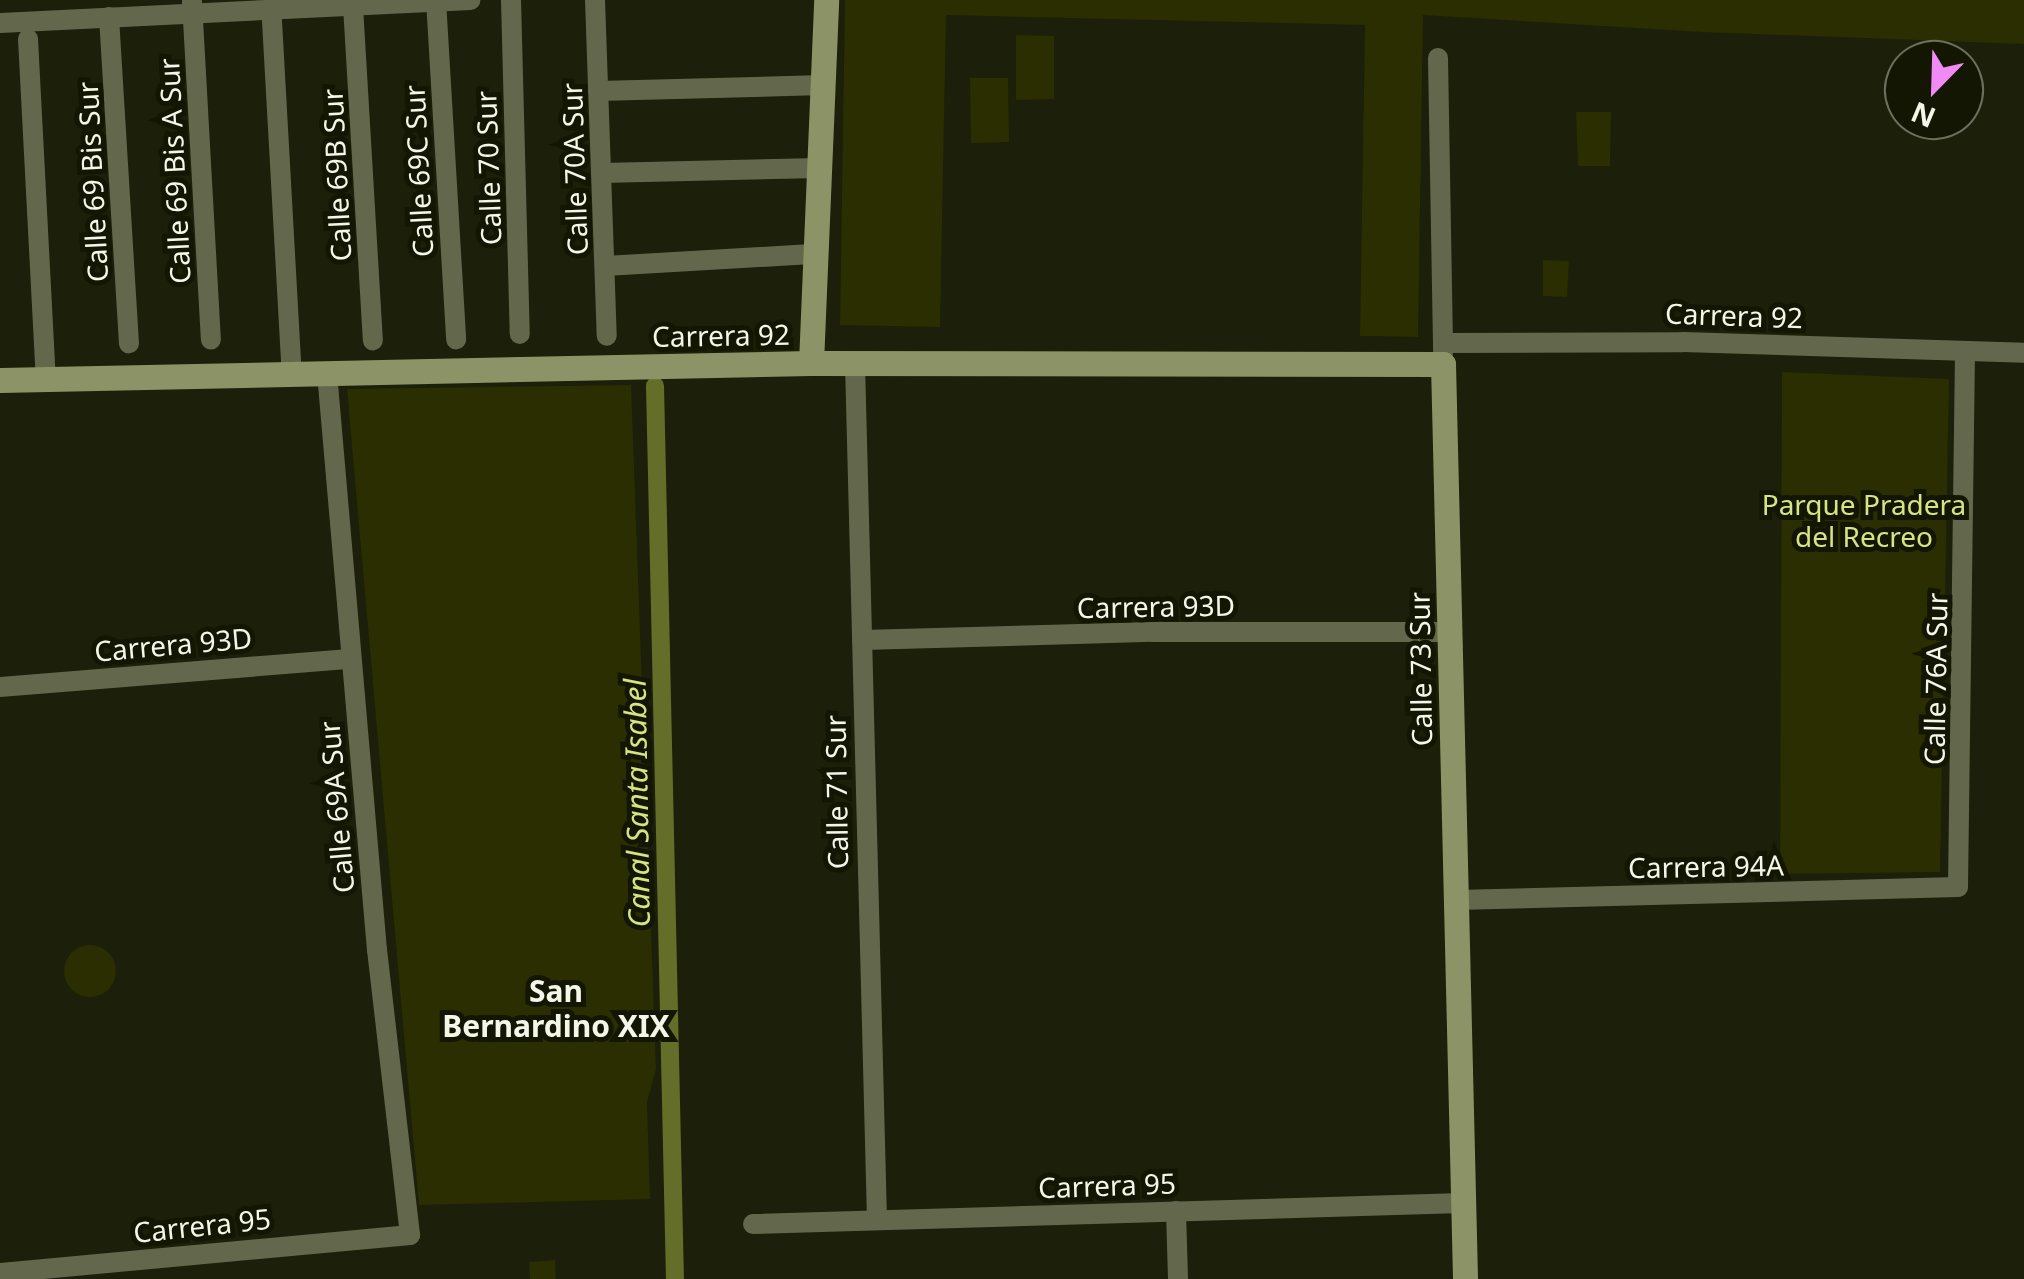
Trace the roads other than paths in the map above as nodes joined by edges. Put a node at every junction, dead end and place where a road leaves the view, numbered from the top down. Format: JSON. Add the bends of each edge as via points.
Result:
{"nodes":[{"id":1,"x":470,"y":0,"type":"edge"},
{"id":2,"x":512,"y":0,"type":"edge"},
{"id":3,"x":595,"y":0,"type":"edge"},
{"id":4,"x":826,"y":0,"type":"edge"},
{"id":5,"x":436,"y":1,"type":"edge"},
{"id":6,"x":353,"y":6,"type":"junction"},
{"id":7,"x":192,"y":7,"type":"edge"},
{"id":8,"x":109,"y":17,"type":"junction"},
{"id":9,"x":272,"y":21,"type":"dead end"},
{"id":10,"x":0,"y":22,"type":"edge"},
{"id":11,"x":28,"y":39,"type":"dead end"},
{"id":12,"x":1438,"y":58,"type":"dead end"},
{"id":13,"x":823,"y":85,"type":"junction"},
{"id":14,"x":598,"y":91,"type":"junction"},
{"id":15,"x":820,"y":168,"type":"junction"},
{"id":16,"x":601,"y":173,"type":"junction"},
{"id":17,"x":816,"y":254,"type":"junction"},
{"id":18,"x":605,"y":266,"type":"junction"},
{"id":19,"x":520,"y":334,"type":"dead end"},
{"id":20,"x":608,"y":336,"type":"dead end"},
{"id":21,"x":211,"y":339,"type":"dead end"},
{"id":22,"x":456,"y":339,"type":"dead end"},
{"id":23,"x":373,"y":340,"type":"dead end"},
{"id":24,"x":129,"y":342,"type":"dead end"},
{"id":25,"x":1965,"y":352,"type":"junction"},
{"id":26,"x":1443,"y":353,"type":"junction"},
{"id":27,"x":2024,"y":353,"type":"edge"},
{"id":28,"x":811,"y":363,"type":"junction"},
{"id":29,"x":855,"y":363,"type":"junction"},
{"id":30,"x":327,"y":373,"type":"junction"},
{"id":31,"x":292,"y":374,"type":"junction"},
{"id":32,"x":46,"y":379,"type":"junction"},
{"id":33,"x":0,"y":380,"type":"edge"},
{"id":34,"x":1450,"y":632,"type":"junction"},
{"id":35,"x":862,"y":640,"type":"junction"},
{"id":36,"x":350,"y":659,"type":"junction"},
{"id":37,"x":0,"y":686,"type":"edge"},
{"id":38,"x":1958,"y":887,"type":"joint"},
{"id":39,"x":1456,"y":900,"type":"junction"},
{"id":40,"x":1463,"y":1202,"type":"junction"},
{"id":41,"x":1176,"y":1211,"type":"junction"},
{"id":42,"x":876,"y":1220,"type":"junction"},
{"id":43,"x":753,"y":1224,"type":"dead end"},
{"id":44,"x":410,"y":1235,"type":"joint"},
{"id":45,"x":119,"y":1270,"type":"edge"},
{"id":46,"x":0,"y":1273,"type":"edge"},
{"id":47,"x":1178,"y":1279,"type":"edge"},
{"id":48,"x":1465,"y":1279,"type":"edge"}],
"edges":[{"from":1,"to":5,"type":"street"},
{"from":2,"to":19,"type":"street","name":"Calle 70 Sur"},
{"from":3,"to":14,"type":"street","name":"Calle 70A Sur"},
{"from":4,"to":13,"type":"street"},
{"from":5,"to":6,"type":"street"},
{"from":5,"to":22,"type":"street","name":"Calle 69C Sur"},
{"from":6,"to":7,"type":"street"},
{"from":6,"to":23,"type":"street","name":"Calle 69B Sur"},
{"from":7,"to":8,"type":"street"},
{"from":7,"to":21,"type":"street","name":"Calle 69 Bis A Sur"},
{"from":8,"to":10,"type":"street"},
{"from":8,"to":24,"type":"street","name":"Calle 69 Bis Sur"},
{"from":9,"to":31,"type":"street"},
{"from":11,"to":32,"type":"street"},
{"from":12,"to":26,"type":"street","name":"Calle 73 Sur"},
{"from":13,"to":14,"type":"street"},
{"from":13,"to":15,"type":"street"},
{"from":14,"to":16,"type":"street","name":"Calle 70A Sur"},
{"from":15,"to":16,"type":"street"},
{"from":15,"to":17,"type":"street"},
{"from":16,"to":18,"type":"street","name":"Calle 70A Sur"},
{"from":17,"to":18,"type":"street"},
{"from":17,"to":28,"type":"street"},
{"from":18,"to":20,"type":"street","name":"Calle 70A Sur"},
{"from":25,"to":26,"type":"street","name":"Carrera 92","via":[[1683,342]]},
{"from":25,"to":27,"type":"street","name":"Carrera 92"},
{"from":25,"to":38,"type":"street","name":"Calle 76A Sur"},
{"from":26,"to":29,"type":"street","name":"Carrera 92"},
{"from":26,"to":34,"type":"street","name":"Calle 73 Sur"},
{"from":28,"to":29,"type":"street","name":"Carrera 92"},
{"from":28,"to":30,"type":"street","name":"Carrera 92"},
{"from":29,"to":35,"type":"street","name":"Calle 71 Sur"},
{"from":30,"to":31,"type":"street","name":"Carrera 92"},
{"from":30,"to":36,"type":"street","name":"Calle 69A Sur"},
{"from":31,"to":32,"type":"street","name":"Carrera 92"},
{"from":32,"to":33,"type":"street","name":"Carrera 92"},
{"from":34,"to":35,"type":"street","name":"Carrera 93D"},
{"from":34,"to":39,"type":"street","name":"Calle 73 Sur"},
{"from":35,"to":42,"type":"street","name":"Calle 71 Sur"},
{"from":36,"to":37,"type":"street","name":"Carrera 93D"},
{"from":36,"to":44,"type":"street","name":"Calle 69A Sur"},
{"from":38,"to":39,"type":"street","name":"Carrera 94A"},
{"from":39,"to":40,"type":"street","name":"Calle 73 Sur"},
{"from":40,"to":41,"type":"street","name":"Carrera 95"},
{"from":40,"to":48,"type":"street","name":"Calle 73 Sur"},
{"from":41,"to":42,"type":"street","name":"Carrera 95"},
{"from":41,"to":47,"type":"street"},
{"from":42,"to":43,"type":"street","name":"Carrera 95"},
{"from":44,"to":45,"type":"street","name":"Carrera 95"},
{"from":45,"to":46,"type":"street","name":"Carrera 95"}]}
